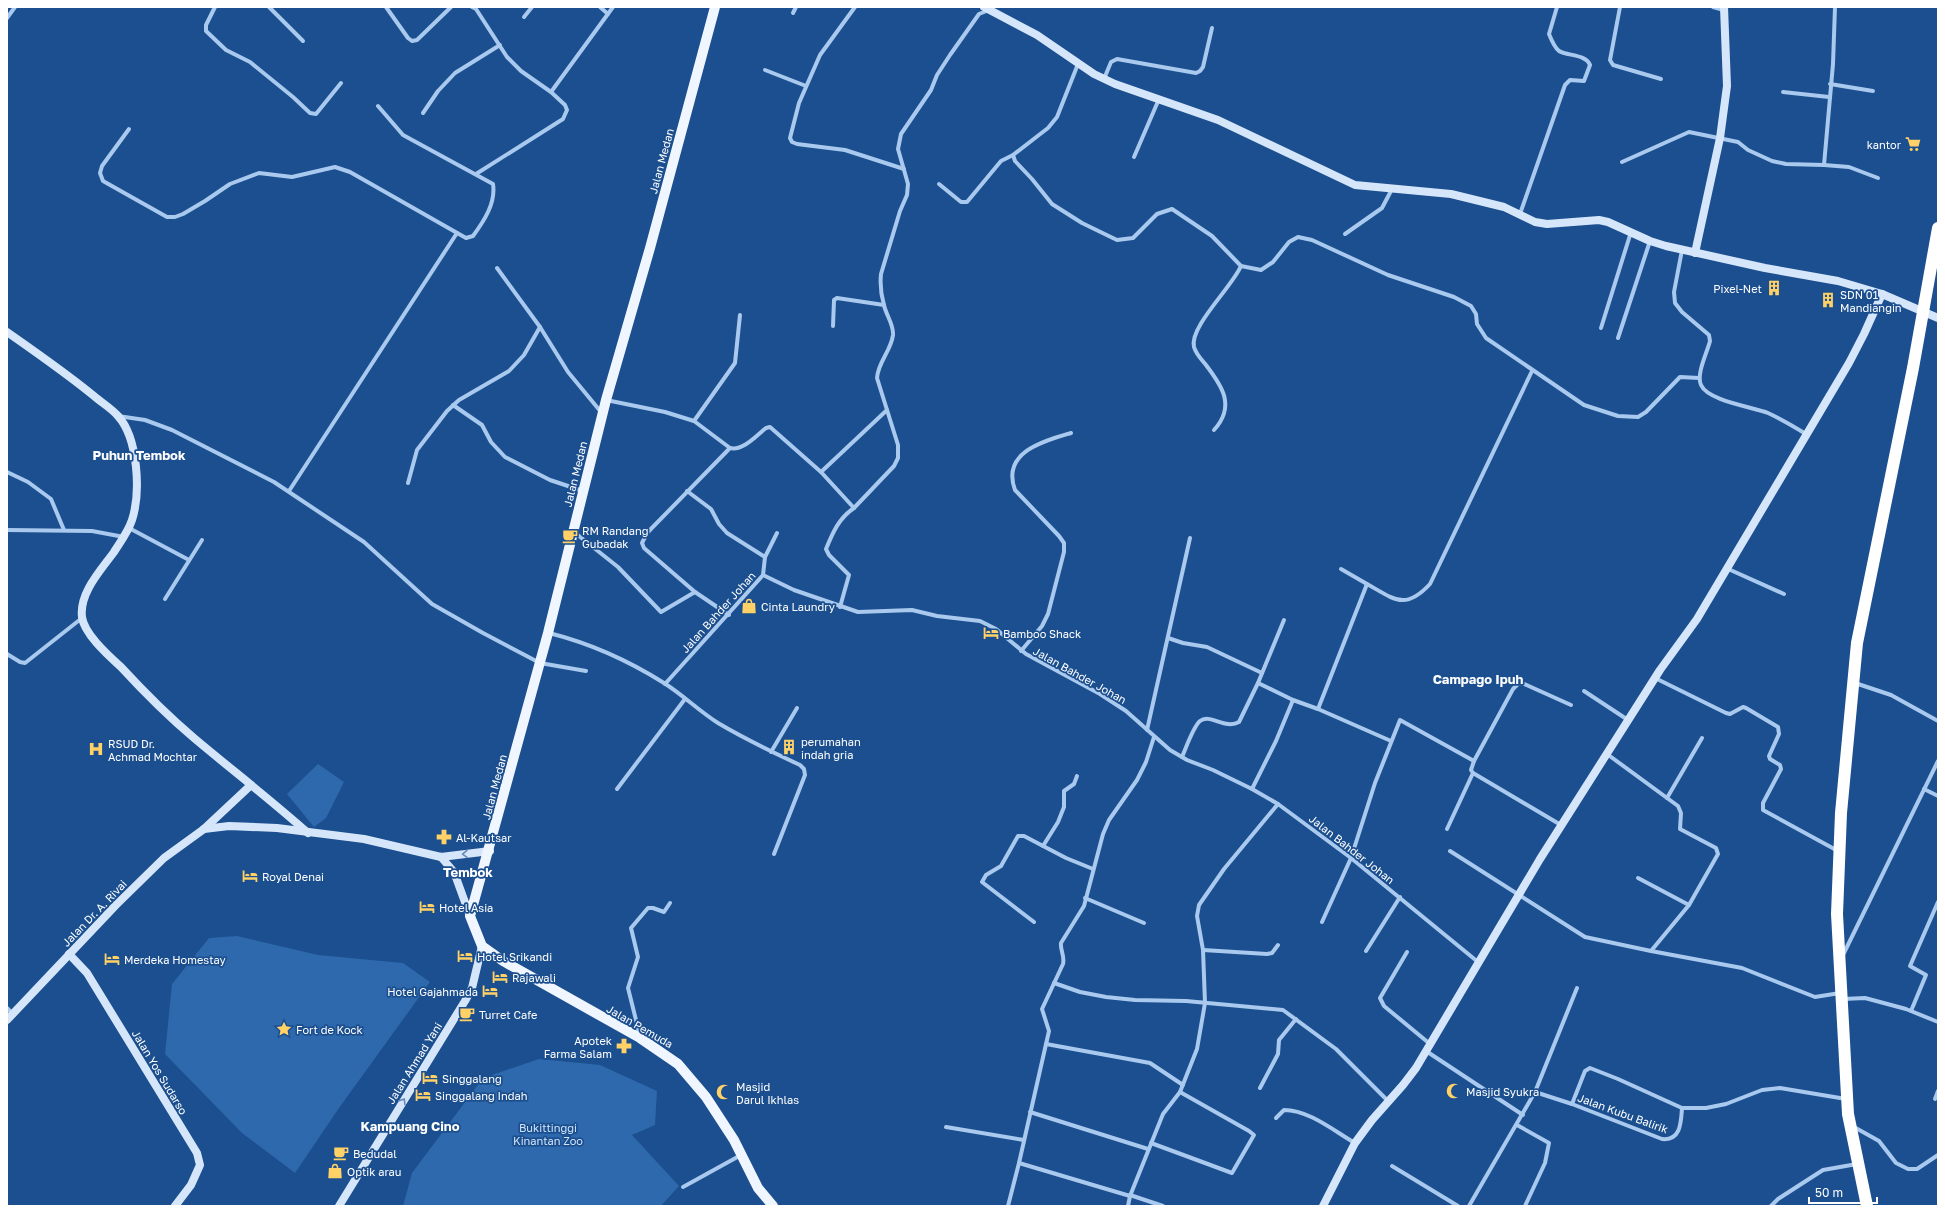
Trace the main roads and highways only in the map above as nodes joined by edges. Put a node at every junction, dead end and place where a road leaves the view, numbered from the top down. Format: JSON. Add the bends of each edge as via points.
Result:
{"nodes":[{"id":1,"x":715,"y":7,"type":"edge"},
{"id":2,"x":1938,"y":228,"type":"edge"},
{"id":3,"x":482,"y":946,"type":"joint"},
{"id":4,"x":773,"y":1206,"type":"edge"},
{"id":5,"x":1867,"y":1206,"type":"edge"}],
"edges":[{"from":1,"to":3,"type":"main road","name":"Jalan Medan","via":[[606,400],[548,633],[490,851],[470,916]]},
{"from":2,"to":5,"type":"highway","via":[[1924,312],[1857,643],[1839,851],[1837,914],[1847,1099]]},
{"from":3,"to":4,"type":"main road","name":"Jalan Pemuda","via":[[503,961],[640,1038],[678,1064],[698,1086],[720,1118],[758,1188]]}]}
